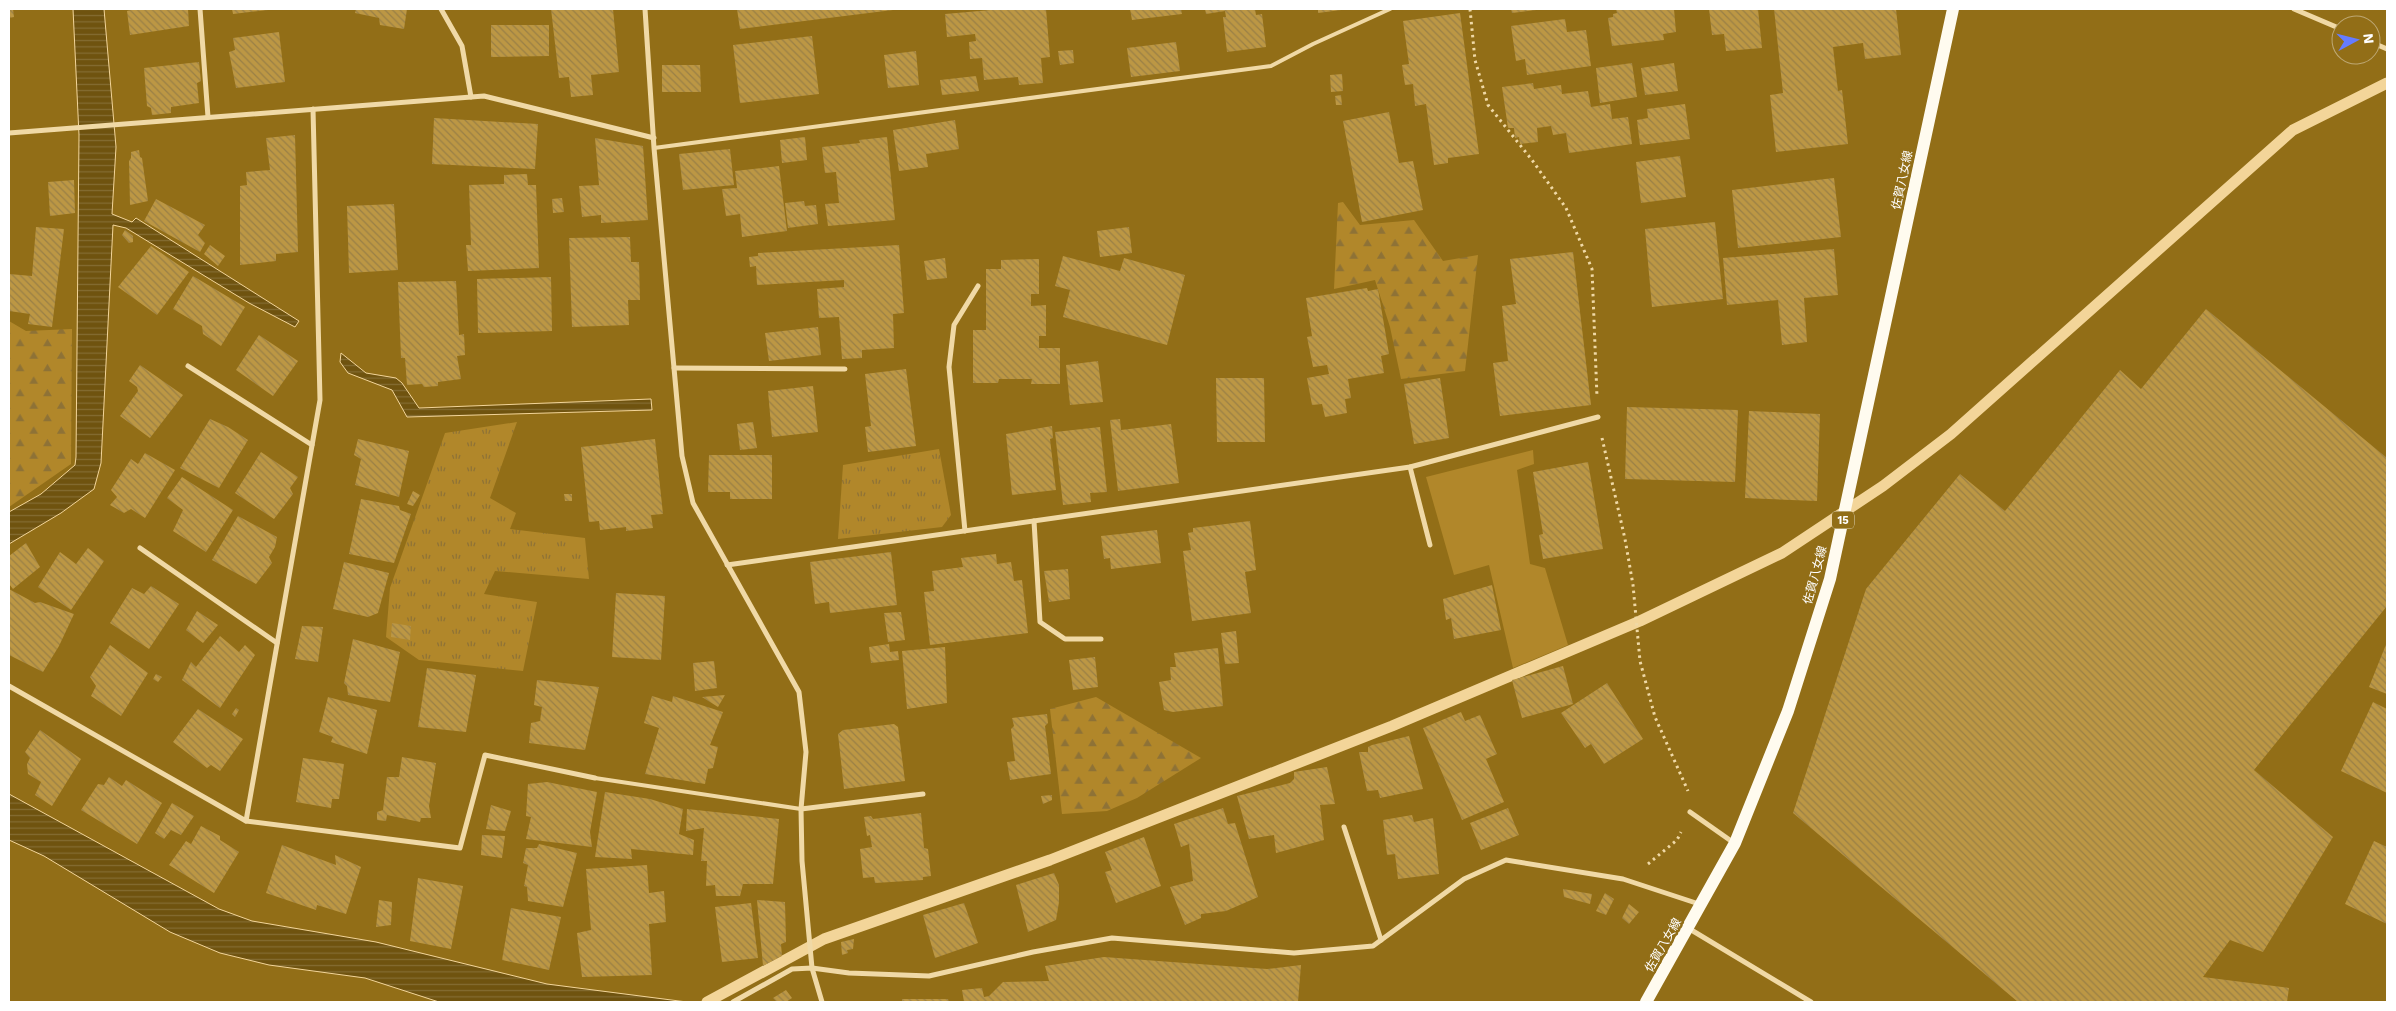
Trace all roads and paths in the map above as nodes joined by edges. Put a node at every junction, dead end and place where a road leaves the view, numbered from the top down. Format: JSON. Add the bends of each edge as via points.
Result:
{"nodes":[{"id":1,"x":200,"y":9,"type":"edge"},
{"id":2,"x":440,"y":9,"type":"edge"},
{"id":3,"x":645,"y":9,"type":"edge"},
{"id":4,"x":1390,"y":9,"type":"edge"},
{"id":5,"x":1470,"y":9,"type":"edge"},
{"id":6,"x":1953,"y":9,"type":"edge"},
{"id":7,"x":2294,"y":9,"type":"edge"},
{"id":8,"x":2331,"y":25,"type":"edge"},
{"id":9,"x":471,"y":97,"type":"junction"},
{"id":10,"x":313,"y":109,"type":"junction"},
{"id":11,"x":208,"y":118,"type":"junction"},
{"id":12,"x":9,"y":133,"type":"edge"},
{"id":13,"x":654,"y":138,"type":"junction"},
{"id":14,"x":654,"y":148,"type":"junction"},
{"id":15,"x":978,"y":286,"type":"dead end"},
{"id":16,"x":188,"y":366,"type":"dead end"},
{"id":17,"x":674,"y":368,"type":"junction"},
{"id":18,"x":845,"y":369,"type":"dead end"},
{"id":19,"x":1598,"y":417,"type":"junction"},
{"id":20,"x":312,"y":445,"type":"junction"},
{"id":21,"x":1410,"y":467,"type":"junction"},
{"id":22,"x":1034,"y":521,"type":"junction"},
{"id":23,"x":966,"y":531,"type":"junction"},
{"id":24,"x":1430,"y":545,"type":"dead end"},
{"id":25,"x":140,"y":548,"type":"dead end"},
{"id":26,"x":727,"y":565,"type":"junction"},
{"id":27,"x":1101,"y":639,"type":"dead end"},
{"id":28,"x":277,"y":643,"type":"junction"},
{"id":29,"x":9,"y":686,"type":"edge"},
{"id":30,"x":595,"y":778,"type":"joint"},
{"id":31,"x":922,"y":794,"type":"dead end"},
{"id":32,"x":801,"y":809,"type":"junction"},
{"id":33,"x":1690,"y":812,"type":"junction"},
{"id":34,"x":246,"y":821,"type":"junction"},
{"id":35,"x":1344,"y":827,"type":"dead end"},
{"id":36,"x":1735,"y":843,"type":"junction"},
{"id":37,"x":1623,"y":879,"type":"junction"},
{"id":38,"x":1702,"y":905,"type":"junction"},
{"id":39,"x":1688,"y":928,"type":"junction"},
{"id":40,"x":1381,"y":940,"type":"junction"},
{"id":41,"x":812,"y":968,"type":"junction"},
{"id":42,"x":733,"y":1002,"type":"edge"},
{"id":43,"x":822,"y":1002,"type":"edge"},
{"id":44,"x":1646,"y":1002,"type":"edge"},
{"id":45,"x":1811,"y":1002,"type":"edge"}],
"edges":[{"from":1,"to":11,"type":"street"},
{"from":2,"to":9,"type":"street","via":[[462,46]]},
{"from":3,"to":13,"type":"street"},
{"from":4,"to":14,"type":"lane","via":[[1271,66]]},
{"from":5,"to":19,"type":"path","via":[[1475,60],[1488,105],[1566,208],[1592,269]]},
{"from":6,"to":36,"type":"main road","name":"佐賀八女線","number":"15","via":[[1830,579],[1788,711]]},
{"from":7,"to":8,"type":"street"},
{"from":9,"to":10,"type":"street"},
{"from":9,"to":13,"type":"street","via":[[484,96]]},
{"from":10,"to":11,"type":"street"},
{"from":10,"to":20,"type":"street","via":[[320,400]]},
{"from":11,"to":12,"type":"street"},
{"from":13,"to":14,"type":"street"},
{"from":14,"to":17,"type":"street"},
{"from":15,"to":23,"type":"street","via":[[954,325],[949,367]]},
{"from":16,"to":20,"type":"street"},
{"from":17,"to":18,"type":"street"},
{"from":17,"to":26,"type":"street","via":[[682,456],[693,503]]},
{"from":19,"to":21,"type":"street"},
{"from":19,"to":33,"type":"path","via":[[1633,585],[1640,660],[1654,717],[1687,786]]},
{"from":20,"to":28,"type":"street"},
{"from":21,"to":22,"type":"street"},
{"from":21,"to":24,"type":"street"},
{"from":22,"to":23,"type":"street"},
{"from":22,"to":27,"type":"street","via":[[1040,622],[1065,639]]},
{"from":23,"to":26,"type":"street"},
{"from":25,"to":28,"type":"street"},
{"from":26,"to":32,"type":"street","via":[[799,692],[806,752]]},
{"from":28,"to":34,"type":"street"},
{"from":29,"to":34,"type":"street"},
{"from":30,"to":32,"type":"lane"},
{"from":30,"to":34,"type":"street","via":[[485,755],[460,848]]},
{"from":31,"to":32,"type":"street"},
{"from":32,"to":41,"type":"street","via":[[802,861]]},
{"from":33,"to":36,"type":"street"},
{"from":33,"to":37,"type":"path","via":[[1677,840]]},
{"from":35,"to":40,"type":"street"},
{"from":36,"to":38,"type":"main road","name":"佐賀八女線","number":"15"},
{"from":37,"to":38,"type":"street"},
{"from":37,"to":40,"type":"street","via":[[1506,860],[1464,879]]},
{"from":38,"to":39,"type":"main road","name":"佐賀八女線","number":"15"},
{"from":39,"to":44,"type":"main road","name":"佐賀八女線","number":"15"},
{"from":39,"to":45,"type":"street"},
{"from":40,"to":41,"type":"street","via":[[1373,946],[1294,953],[1112,938],[929,976]]},
{"from":41,"to":42,"type":"street","via":[[792,970]]},
{"from":41,"to":43,"type":"street"}]}
